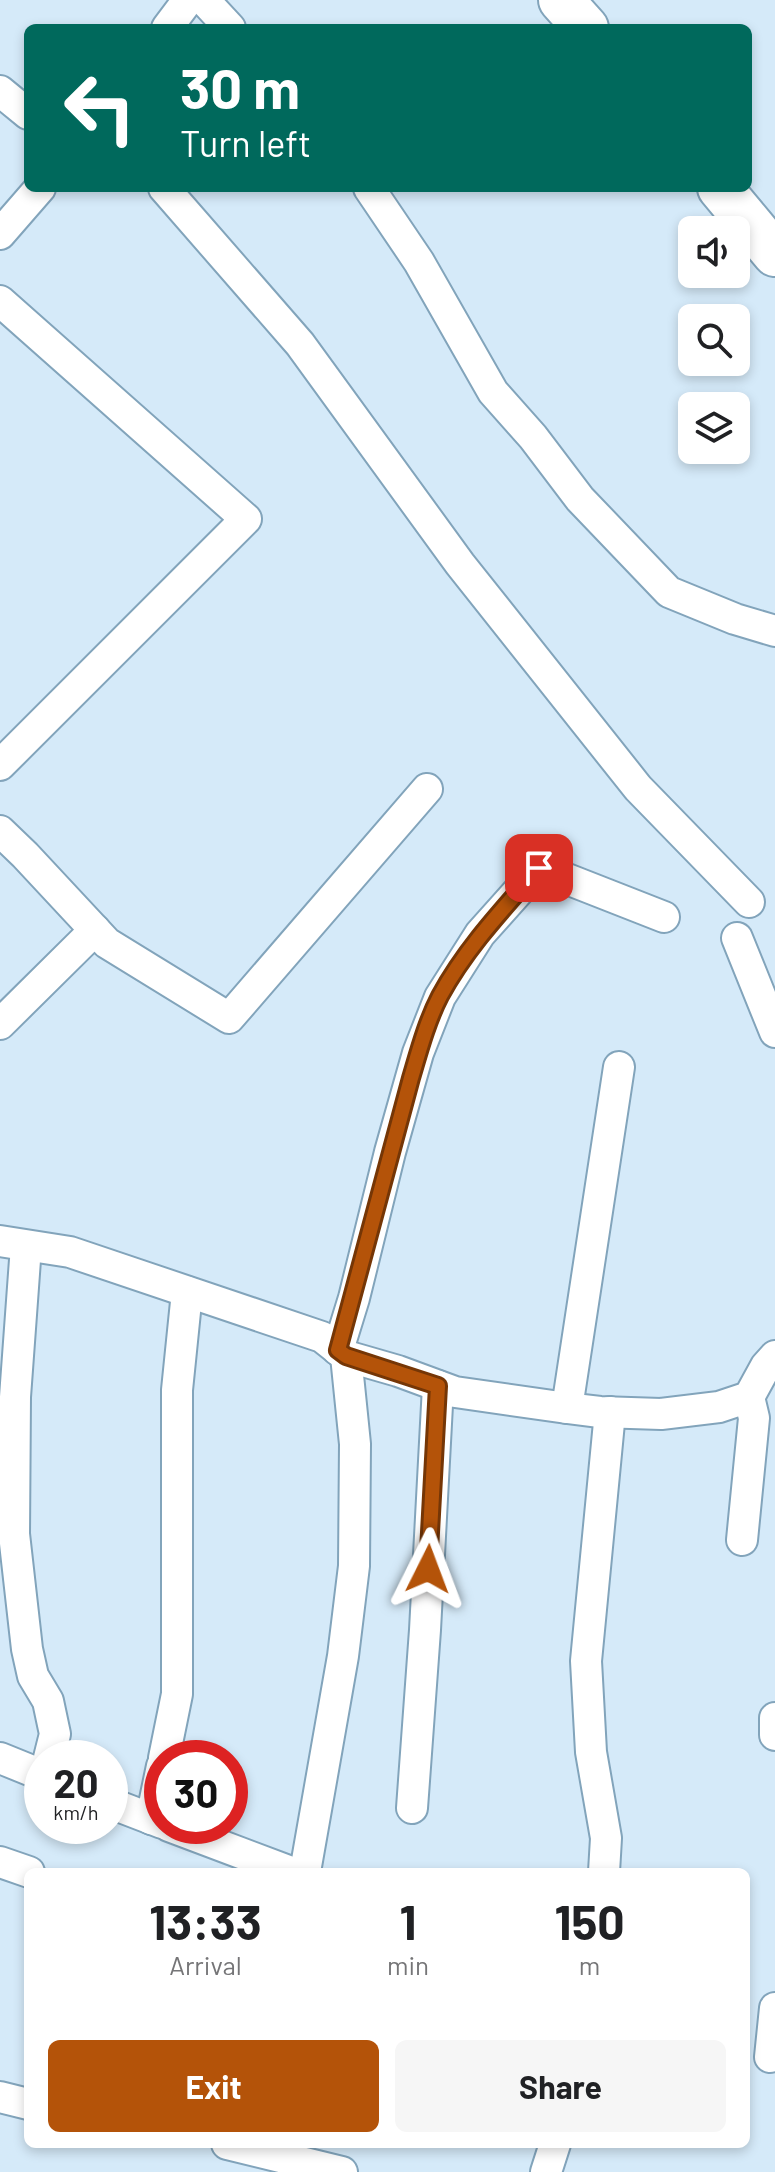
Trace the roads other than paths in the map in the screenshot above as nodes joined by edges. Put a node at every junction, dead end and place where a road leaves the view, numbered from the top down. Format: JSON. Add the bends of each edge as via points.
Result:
{"nodes":[{"id":1,"x":188,"y":0,"type":"edge"},
{"id":2,"x":204,"y":0,"type":"edge"},
{"id":3,"x":561,"y":0,"type":"edge"},
{"id":4,"x":170,"y":24,"type":"edge"},
{"id":5,"x":226,"y":24,"type":"edge"},
{"id":6,"x":582,"y":24,"type":"edge"},
{"id":7,"x":0,"y":91,"type":"edge"},
{"id":8,"x":24,"y":111,"type":"edge"},
{"id":9,"x":37,"y":192,"type":"edge"},
{"id":10,"x":167,"y":192,"type":"edge"},
{"id":11,"x":372,"y":192,"type":"edge"},
{"id":12,"x":723,"y":192,"type":"edge"},
{"id":13,"x":0,"y":234,"type":"edge"},
{"id":14,"x":775,"y":254,"type":"edge"},
{"id":15,"x":0,"y":301,"type":"edge"},
{"id":16,"x":775,"y":631,"type":"edge"},
{"id":17,"x":0,"y":765,"type":"edge"},
{"id":18,"x":427,"y":789,"type":"dead end"},
{"id":19,"x":0,"y":831,"type":"edge"},
{"id":20,"x":749,"y":902,"type":"dead end"},
{"id":21,"x":664,"y":917,"type":"dead end"},
{"id":22,"x":95,"y":930,"type":"junction"},
{"id":23,"x":737,"y":938,"type":"dead end"},
{"id":24,"x":766,"y":984,"type":"edge"},
{"id":25,"x":0,"y":1024,"type":"edge"},
{"id":26,"x":775,"y":1032,"type":"edge"},
{"id":27,"x":619,"y":1067,"type":"dead end"},
{"id":28,"x":13,"y":1244,"type":"edge"},
{"id":29,"x":187,"y":1292,"type":"junction"},
{"id":30,"x":342,"y":1353,"type":"junction"},
{"id":31,"x":775,"y":1356,"type":"edge"},
{"id":32,"x":438,"y":1386,"type":"junction"},
{"id":33,"x":749,"y":1397,"type":"junction"},
{"id":34,"x":567,"y":1408,"type":"junction"},
{"id":35,"x":610,"y":1412,"type":"junction"},
{"id":36,"x":742,"y":1540,"type":"dead end"},
{"id":37,"x":775,"y":1718,"type":"edge"},
{"id":38,"x":775,"y":1735,"type":"edge"},
{"id":39,"x":54,"y":1740,"type":"edge"},
{"id":40,"x":168,"y":1740,"type":"edge"},
{"id":41,"x":0,"y":1758,"type":"edge"},
{"id":42,"x":24,"y":1768,"type":"edge"},
{"id":43,"x":412,"y":1808,"type":"dead end"},
{"id":44,"x":217,"y":1844,"type":"edge"},
{"id":45,"x":0,"y":1862,"type":"edge"},
{"id":46,"x":280,"y":1868,"type":"edge"},
{"id":47,"x":306,"y":1868,"type":"edge"},
{"id":48,"x":604,"y":1868,"type":"edge"},
{"id":49,"x":24,"y":1870,"type":"edge"},
{"id":50,"x":775,"y":2008,"type":"edge"},
{"id":51,"x":764,"y":2053,"type":"edge"},
{"id":52,"x":0,"y":2097,"type":"edge"},
{"id":53,"x":24,"y":2103,"type":"edge"},
{"id":54,"x":250,"y":2148,"type":"edge"},
{"id":55,"x":554,"y":2148,"type":"edge"},
{"id":56,"x":342,"y":2172,"type":"edge"},
{"id":57,"x":546,"y":2172,"type":"edge"}],
"edges":[{"from":1,"to":4,"type":"street"},
{"from":2,"to":5,"type":"street"},
{"from":3,"to":6,"type":"main road"},
{"from":7,"to":8,"type":"street"},
{"from":9,"to":13,"type":"street"},
{"from":10,"to":20,"type":"street","via":[[300,344],[460,564],[638,788]]},
{"from":11,"to":16,"type":"street","via":[[427,275],[493,392],[588,508],[669,592]]},
{"from":12,"to":14,"type":"main road"},
{"from":15,"to":17,"type":"street","via":[[246,519]]},
{"from":18,"to":22,"type":"street","via":[[229,1018],[107,943]]},
{"from":19,"to":22,"type":"street"},
{"from":21,"to":30,"type":"street","via":[[539,868],[480,934],[440,997],[418,1053]]},
{"from":22,"to":25,"type":"street"},
{"from":23,"to":24,"type":"street"},
{"from":24,"to":26,"type":"street"},
{"from":27,"to":34,"type":"street"},
{"from":28,"to":29,"type":"street","via":[[70,1252]]},
{"from":28,"to":39,"type":"street","via":[[14,1534],[27,1649],[33,1676],[48,1701]]},
{"from":29,"to":30,"type":"street","via":[[322,1337]]},
{"from":29,"to":40,"type":"street","via":[[177,1390],[177,1694]]},
{"from":30,"to":32,"type":"street"},
{"from":30,"to":47,"type":"street","via":[[355,1444],[354,1566]]},
{"from":31,"to":33,"type":"street"},
{"from":32,"to":34,"type":"street"},
{"from":32,"to":43,"type":"street"},
{"from":33,"to":35,"type":"street","via":[[719,1407],[661,1414]]},
{"from":33,"to":36,"type":"street","via":[[754,1418]]},
{"from":34,"to":35,"type":"street"},
{"from":35,"to":48,"type":"street","via":[[586,1661],[591,1752],[606,1838]]},
{"from":37,"to":38,"type":"street"},
{"from":41,"to":42,"type":"street"},
{"from":44,"to":46,"type":"street"},
{"from":45,"to":49,"type":"street"},
{"from":50,"to":51,"type":"street"},
{"from":52,"to":53,"type":"street"},
{"from":54,"to":56,"type":"street"},
{"from":55,"to":57,"type":"street"}]}
